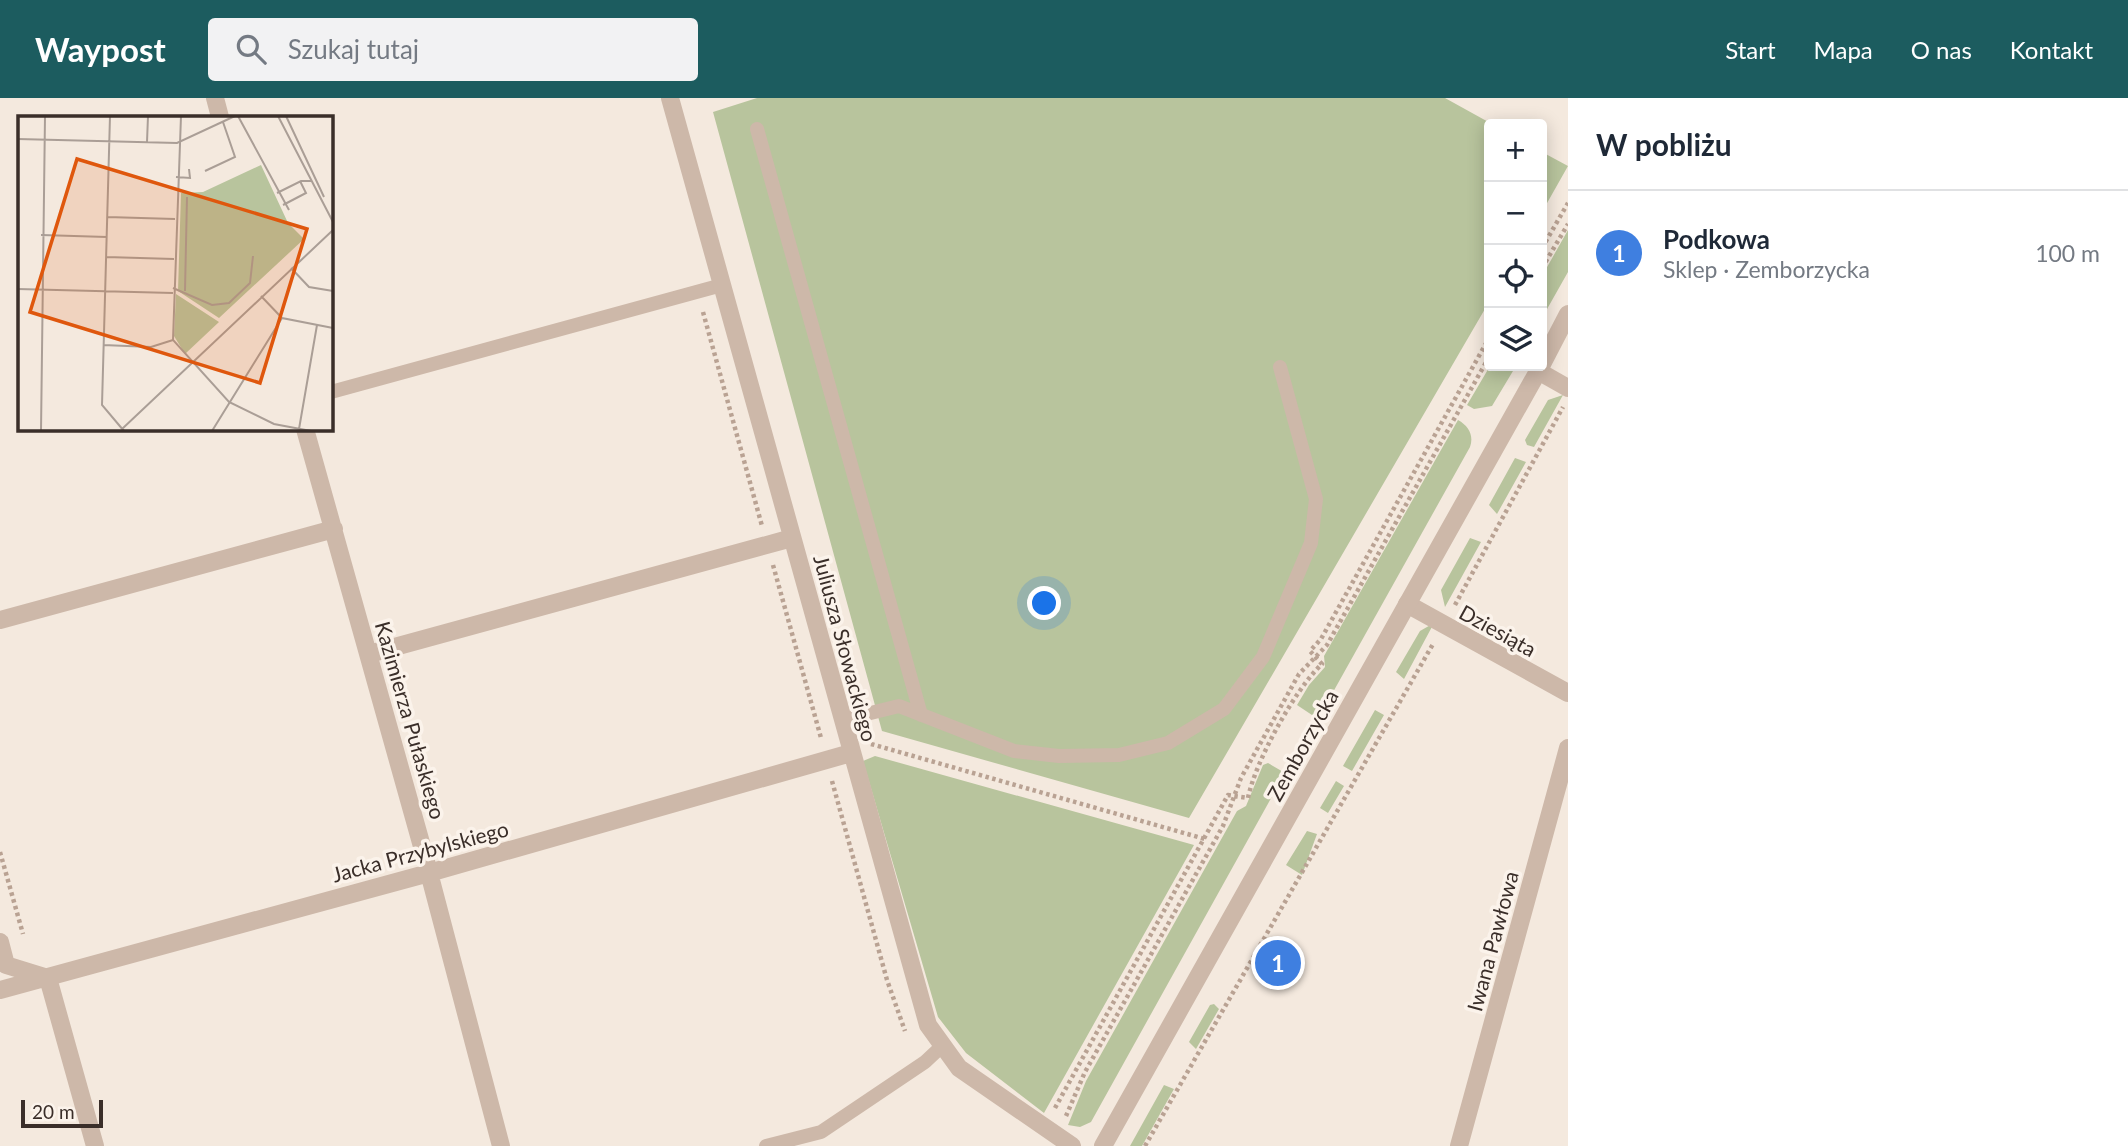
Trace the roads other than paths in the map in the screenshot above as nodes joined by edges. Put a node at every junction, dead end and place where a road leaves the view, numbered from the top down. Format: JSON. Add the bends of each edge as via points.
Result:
{"nodes":[{"id":1,"x":215,"y":98,"type":"edge"},
{"id":2,"x":670,"y":98,"type":"edge"},
{"id":3,"x":220,"y":116,"type":"edge"},
{"id":4,"x":757,"y":129,"type":"dead end"},
{"id":5,"x":722,"y":285,"type":"junction"},
{"id":6,"x":1568,"y":314,"type":"edge"},
{"id":7,"x":1547,"y":354,"type":"edge"},
{"id":8,"x":1280,"y":367,"type":"dead end"},
{"id":9,"x":1538,"y":371,"type":"edge"},
{"id":10,"x":1545,"y":371,"type":"edge"},
{"id":11,"x":1568,"y":388,"type":"edge"},
{"id":12,"x":332,"y":392,"type":"edge"},
{"id":13,"x":305,"y":430,"type":"edge"},
{"id":14,"x":334,"y":529,"type":"junction"},
{"id":15,"x":792,"y":538,"type":"junction"},
{"id":16,"x":1407,"y":604,"type":"junction"},
{"id":17,"x":0,"y":620,"type":"edge"},
{"id":18,"x":369,"y":654,"type":"junction"},
{"id":19,"x":1568,"y":693,"type":"edge"},
{"id":20,"x":921,"y":715,"type":"junction"},
{"id":21,"x":842,"y":720,"type":"junction"},
{"id":22,"x":1568,"y":748,"type":"edge"},
{"id":23,"x":851,"y":753,"type":"junction"},
{"id":24,"x":429,"y":873,"type":"junction"},
{"id":25,"x":0,"y":942,"type":"edge"},
{"id":26,"x":48,"y":978,"type":"junction"},
{"id":27,"x":0,"y":990,"type":"edge"},
{"id":28,"x":941,"y":1048,"type":"junction"},
{"id":29,"x":1064,"y":1142,"type":"edge"},
{"id":30,"x":95,"y":1146,"type":"edge"},
{"id":31,"x":501,"y":1146,"type":"edge"},
{"id":32,"x":766,"y":1146,"type":"edge"},
{"id":33,"x":1103,"y":1146,"type":"edge"},
{"id":34,"x":1459,"y":1146,"type":"edge"}],
"edges":[{"from":1,"to":3,"type":"street"},
{"from":2,"to":5,"type":"street","name":"Juliusza Słowackiego"},
{"from":4,"to":20,"type":"lane"},
{"from":5,"to":12,"type":"lane"},
{"from":5,"to":15,"type":"street","name":"Juliusza Słowackiego"},
{"from":6,"to":7,"type":"street","name":"Zemborzycka"},
{"from":8,"to":20,"type":"lane","via":[[1317,499],[1311,543],[1263,657],[1224,709],[1168,743],[1119,755],[1014,751]]},
{"from":9,"to":16,"type":"street","name":"Zemborzycka"},
{"from":10,"to":11,"type":"street"},
{"from":13,"to":14,"type":"street","name":"Kazimierza Pułaskiego"},
{"from":14,"to":17,"type":"street"},
{"from":14,"to":18,"type":"street","name":"Kazimierza Pułaskiego"},
{"from":15,"to":18,"type":"street"},
{"from":15,"to":21,"type":"street","name":"Juliusza Słowackiego"},
{"from":16,"to":19,"type":"street","name":"Dziesiąta"},
{"from":16,"to":33,"type":"street","name":"Zemborzycka"},
{"from":18,"to":24,"type":"street","name":"Kazimierza Pułaskiego"},
{"from":20,"to":21,"type":"lane","via":[[899,706]]},
{"from":21,"to":23,"type":"street","name":"Juliusza Słowackiego"},
{"from":22,"to":34,"type":"street","name":"Iwana Pawłowa"},
{"from":23,"to":24,"type":"street","name":"Jacka Przybylskiego"},
{"from":23,"to":28,"type":"street","name":"Juliusza Słowackiego","via":[[916,993]]},
{"from":24,"to":26,"type":"street","name":"Jacka Przybylskiego"},
{"from":24,"to":31,"type":"street","name":"Kazimierza Pułaskiego"},
{"from":25,"to":26,"type":"street","via":[[6,965]]},
{"from":26,"to":27,"type":"street","name":"Jacka Przybylskiego"},
{"from":26,"to":30,"type":"street"},
{"from":28,"to":29,"type":"street","name":"Juliusza Słowackiego","via":[[959,1068]]},
{"from":28,"to":32,"type":"lane","via":[[821,1132]]}]}
